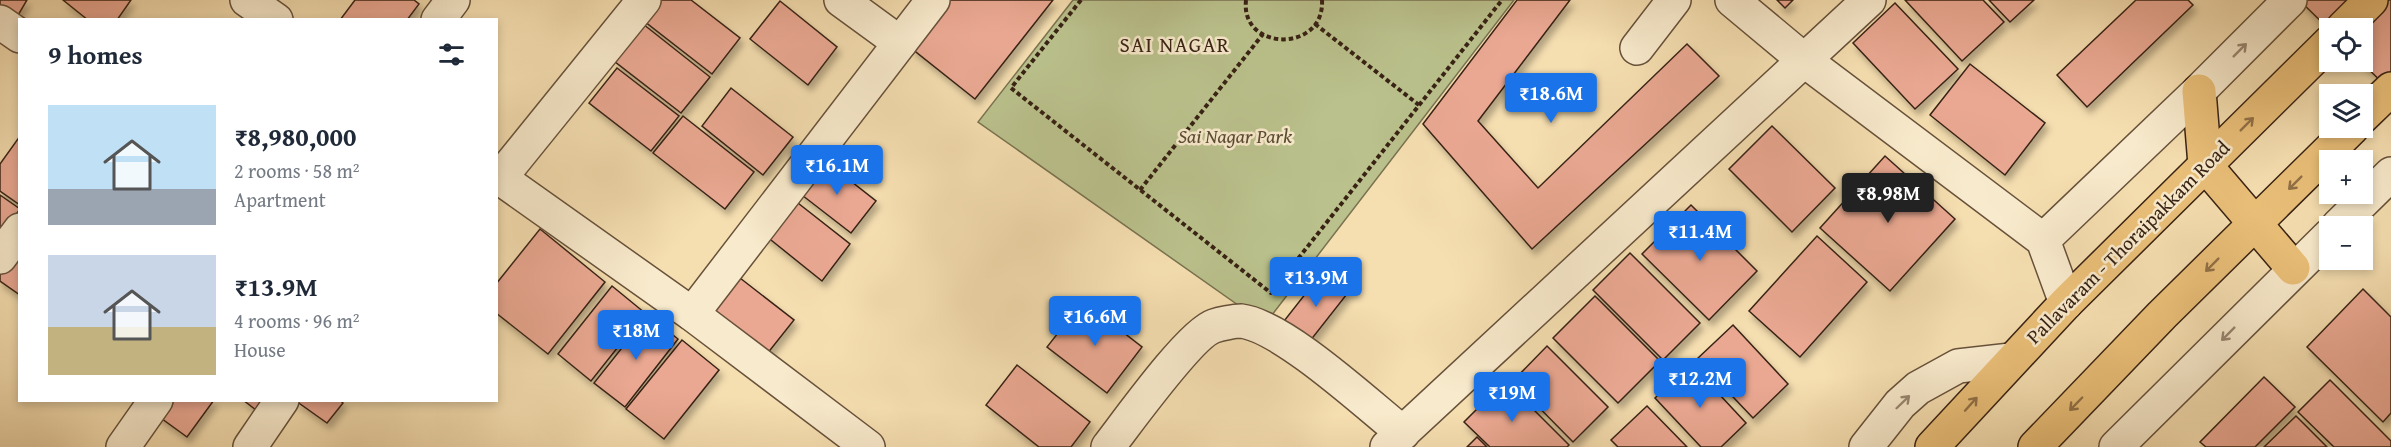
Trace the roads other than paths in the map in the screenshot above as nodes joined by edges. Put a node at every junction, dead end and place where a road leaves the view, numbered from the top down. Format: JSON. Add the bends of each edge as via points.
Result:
{"nodes":[{"id":1,"x":247,"y":0,"type":"edge"},
{"id":2,"x":453,"y":0,"type":"edge"},
{"id":3,"x":644,"y":0,"type":"edge"},
{"id":4,"x":842,"y":0,"type":"edge"},
{"id":5,"x":933,"y":0,"type":"edge"},
{"id":6,"x":1674,"y":0,"type":"edge"},
{"id":7,"x":1732,"y":0,"type":"edge"},
{"id":8,"x":1869,"y":0,"type":"edge"},
{"id":9,"x":2290,"y":0,"type":"edge"},
{"id":10,"x":2371,"y":0,"type":"edge"},
{"id":11,"x":279,"y":13,"type":"edge"},
{"id":12,"x":440,"y":18,"type":"edge"},
{"id":13,"x":2353,"y":18,"type":"edge"},
{"id":14,"x":0,"y":22,"type":"edge"},
{"id":15,"x":18,"y":35,"type":"edge"},
{"id":16,"x":900,"y":43,"type":"junction"},
{"id":17,"x":1637,"y":48,"type":"dead end"},
{"id":18,"x":2319,"y":53,"type":"edge"},
{"id":19,"x":1804,"y":60,"type":"junction"},
{"id":20,"x":2391,"y":89,"type":"edge"},
{"id":21,"x":2199,"y":91,"type":"junction"},
{"id":22,"x":2373,"y":106,"type":"edge"},
{"id":23,"x":2342,"y":138,"type":"edge"},
{"id":24,"x":2205,"y":165,"type":"junction"},
{"id":25,"x":2391,"y":174,"type":"edge"},
{"id":26,"x":498,"y":179,"type":"edge"},
{"id":27,"x":2348,"y":216,"type":"edge"},
{"id":28,"x":2254,"y":224,"type":"junction"},
{"id":29,"x":18,"y":233,"type":"edge"},
{"id":30,"x":2043,"y":240,"type":"junction"},
{"id":31,"x":2319,"y":245,"type":"edge"},
{"id":32,"x":0,"y":257,"type":"edge"},
{"id":33,"x":2293,"y":268,"type":"junction"},
{"id":34,"x":2066,"y":303,"type":"junction"},
{"id":35,"x":692,"y":314,"type":"junction"},
{"id":36,"x":2011,"y":360,"type":"junction"},
{"id":37,"x":155,"y":402,"type":"edge"},
{"id":38,"x":281,"y":402,"type":"edge"},
{"id":39,"x":1395,"y":440,"type":"edge"},
{"id":40,"x":123,"y":447,"type":"edge"},
{"id":41,"x":250,"y":447,"type":"edge"},
{"id":42,"x":868,"y":447,"type":"edge"},
{"id":43,"x":1108,"y":447,"type":"edge"},
{"id":44,"x":1866,"y":447,"type":"edge"},
{"id":45,"x":1932,"y":447,"type":"edge"},
{"id":46,"x":2035,"y":447,"type":"edge"},
{"id":47,"x":2116,"y":447,"type":"edge"}],
"edges":[{"from":1,"to":11,"type":"street"},
{"from":2,"to":12,"type":"street"},
{"from":3,"to":26,"type":"street"},
{"from":4,"to":16,"type":"street"},
{"from":5,"to":16,"type":"street"},
{"from":6,"to":17,"type":"street"},
{"from":7,"to":19,"type":"street"},
{"from":8,"to":19,"type":"street"},
{"from":21,"to":9,"type":"street","one_way":true},
{"from":10,"to":13,"type":"main road"},
{"from":14,"to":15,"type":"street"},
{"from":16,"to":35,"type":"street"},
{"from":24,"to":18,"type":"main road","name":"Pallavaram - Thoraipakkam Road","one_way":true},
{"from":19,"to":30,"type":"street"},
{"from":19,"to":39,"type":"street"},
{"from":20,"to":22,"type":"main road"},
{"from":21,"to":24,"type":"main road"},
{"from":21,"to":30,"type":"street"},
{"from":23,"to":28,"type":"main road","one_way":true},
{"from":24,"to":28,"type":"main road"},
{"from":24,"to":34,"type":"main road","name":"Pallavaram - Thoraipakkam Road"},
{"from":25,"to":27,"type":"street"},
{"from":26,"to":35,"type":"street"},
{"from":28,"to":33,"type":"main road"},
{"from":28,"to":46,"type":"main road","one_way":true},
{"from":29,"to":32,"type":"street"},
{"from":30,"to":34,"type":"street"},
{"from":31,"to":33,"type":"street"},
{"from":33,"to":47,"type":"street","one_way":true},
{"from":34,"to":36,"type":"main road","name":"Pallavaram - Thoraipakkam Road"},
{"from":35,"to":42,"type":"street"},
{"from":44,"to":36,"type":"street","one_way":true,"via":[[1918,388],[1958,366]]},
{"from":45,"to":36,"type":"main road","name":"Pallavaram - Thoraipakkam Road","one_way":true},
{"from":37,"to":40,"type":"street"},
{"from":38,"to":41,"type":"street"},
{"from":39,"to":43,"type":"street","via":[[1305,354],[1266,330],[1240,321],[1212,326],[1186,349]]}]}
